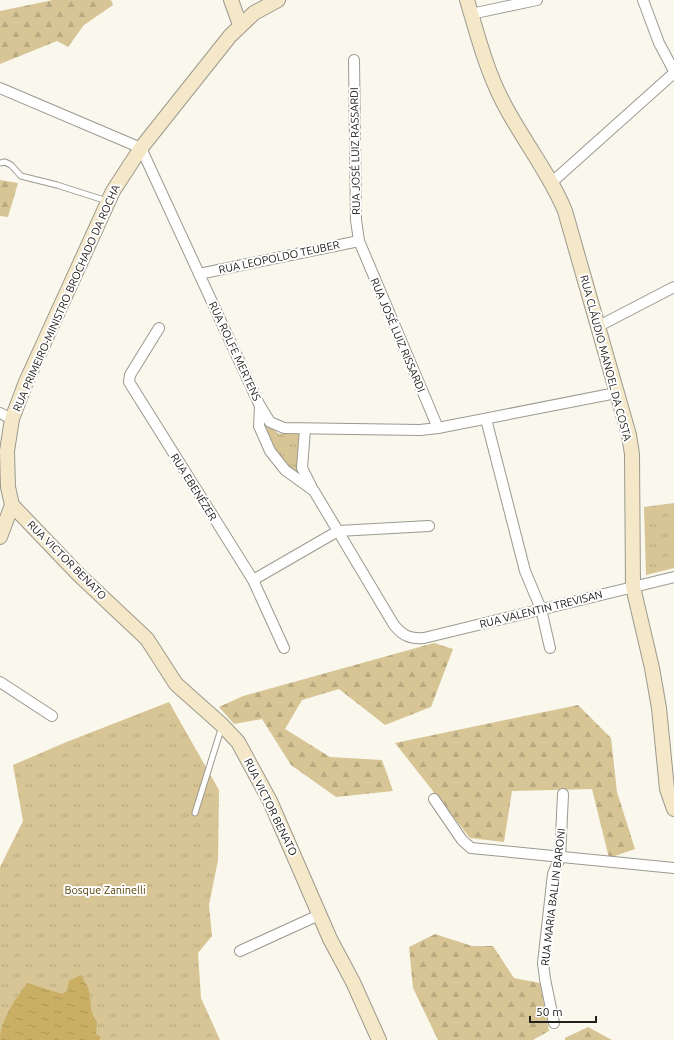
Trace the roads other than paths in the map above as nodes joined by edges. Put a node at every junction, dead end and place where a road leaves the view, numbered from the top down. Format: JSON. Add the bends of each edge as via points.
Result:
{"nodes":[{"id":1,"x":231,"y":0,"type":"edge"},
{"id":2,"x":278,"y":0,"type":"edge"},
{"id":3,"x":467,"y":0,"type":"edge"},
{"id":4,"x":537,"y":0,"type":"edge"},
{"id":5,"x":643,"y":0,"type":"edge"},
{"id":6,"x":471,"y":14,"type":"junction"},
{"id":7,"x":240,"y":25,"type":"junction"},
{"id":8,"x":354,"y":60,"type":"dead end"},
{"id":9,"x":674,"y":72,"type":"edge"},
{"id":10,"x":0,"y":88,"type":"edge"},
{"id":11,"x":141,"y":148,"type":"junction"},
{"id":12,"x":0,"y":163,"type":"edge"},
{"id":13,"x":551,"y":183,"type":"junction"},
{"id":14,"x":108,"y":201,"type":"junction"},
{"id":15,"x":359,"y":241,"type":"junction"},
{"id":16,"x":199,"y":274,"type":"junction"},
{"id":17,"x":674,"y":287,"type":"edge"},
{"id":18,"x":597,"y":327,"type":"junction"},
{"id":19,"x":159,"y":328,"type":"dead end"},
{"id":20,"x":616,"y":393,"type":"junction"},
{"id":21,"x":260,"y":406,"type":"junction"},
{"id":22,"x":6,"y":416,"type":"edge"},
{"id":23,"x":486,"y":419,"type":"junction"},
{"id":24,"x":438,"y":428,"type":"junction"},
{"id":25,"x":305,"y":429,"type":"junction"},
{"id":26,"x":3,"y":455,"type":"edge"},
{"id":27,"x":314,"y":491,"type":"junction"},
{"id":28,"x":12,"y":505,"type":"junction"},
{"id":29,"x":429,"y":526,"type":"dead end"},
{"id":30,"x":338,"y":531,"type":"junction"},
{"id":31,"x":0,"y":536,"type":"edge"},
{"id":32,"x":674,"y":577,"type":"edge"},
{"id":33,"x":253,"y":580,"type":"junction"},
{"id":34,"x":633,"y":587,"type":"junction"},
{"id":35,"x":541,"y":609,"type":"junction"},
{"id":36,"x":408,"y":637,"type":"joint"},
{"id":37,"x":284,"y":648,"type":"dead end"},
{"id":38,"x":550,"y":648,"type":"dead end"},
{"id":39,"x":0,"y":682,"type":"edge"},
{"id":40,"x":52,"y":716,"type":"dead end"},
{"id":41,"x":222,"y":725,"type":"junction"},
{"id":42,"x":563,"y":794,"type":"dead end"},
{"id":43,"x":434,"y":799,"type":"dead end"},
{"id":44,"x":674,"y":809,"type":"edge"},
{"id":45,"x":195,"y":813,"type":"dead end"},
{"id":46,"x":560,"y":858,"type":"junction"},
{"id":47,"x":674,"y":868,"type":"edge"},
{"id":48,"x":319,"y":915,"type":"junction"},
{"id":49,"x":240,"y":951,"type":"dead end"},
{"id":50,"x":554,"y":1023,"type":"dead end"},
{"id":51,"x":379,"y":1040,"type":"edge"}],
"edges":[{"from":1,"to":7,"type":"street"},
{"from":2,"to":7,"type":"street","name":"RUA PRIMEIRO-MINISTRO BROCHADO DA ROCHA","via":[[262,8]]},
{"from":3,"to":6,"type":"street","name":"RUA CLÁUDIO MANOEL DA COSTA"},
{"from":4,"to":6,"type":"street"},
{"from":5,"to":9,"type":"street","via":[[659,44]]},
{"from":6,"to":13,"type":"street","name":"RUA CLÁUDIO MANOEL DA COSTA","via":[[501,98]]},
{"from":7,"to":11,"type":"street","name":"RUA PRIMEIRO-MINISTRO BROCHADO DA ROCHA"},
{"from":8,"to":15,"type":"street","name":"RUA JOSÉ LUIZ RASSARDI","via":[[356,220]]},
{"from":9,"to":13,"type":"street"},
{"from":10,"to":11,"type":"street"},
{"from":11,"to":14,"type":"street","name":"RUA PRIMEIRO-MINISTRO BROCHADO DA ROCHA","via":[[120,177]]},
{"from":11,"to":16,"type":"street","name":"RUA ROLFE MERTENS"},
{"from":12,"to":14,"type":"lane","via":[[5,162],[21,176]]},
{"from":13,"to":18,"type":"street","name":"RUA CLÁUDIO MANOEL DA COSTA","via":[[569,220]]},
{"from":14,"to":22,"type":"street","name":"RUA PRIMEIRO-MINISTRO BROCHADO DA ROCHA","via":[[26,382]]},
{"from":15,"to":16,"type":"street","name":"RUA LEOPOLDO TEUBER"},
{"from":15,"to":24,"type":"street","name":"RUA JOSÉ LUIZ RISSARDI"},
{"from":16,"to":21,"type":"street","name":"RUA ROLFE MERTENS"},
{"from":17,"to":18,"type":"street"},
{"from":18,"to":20,"type":"street","name":"RUA CLÁUDIO MANOEL DA COSTA"},
{"from":19,"to":33,"type":"street","name":"RUA EBENÉZER","via":[[130,375],[130,382]]},
{"from":20,"to":23,"type":"street"},
{"from":20,"to":34,"type":"street","name":"RUA CLÁUDIO MANOEL DA COSTA","via":[[632,454]]},
{"from":21,"to":25,"type":"street","via":[[266,418],[275,426]]},
{"from":21,"to":27,"type":"street","name":"RUA ROLFE MERTENS","via":[[259,426],[270,451],[285,470]]},
{"from":22,"to":26,"type":"street","name":"RUA PRIMEIRO-MINISTRO BROCHADO DA ROCHA"},
{"from":23,"to":24,"type":"street"},
{"from":23,"to":35,"type":"street","via":[[525,571]]},
{"from":24,"to":25,"type":"street"},
{"from":25,"to":27,"type":"street","via":[[302,472]]},
{"from":26,"to":28,"type":"street","name":"RUA PRIMEIRO-MINISTRO BROCHADO DA ROCHA"},
{"from":27,"to":30,"type":"street","name":"RUA ROLFE MERTENS"},
{"from":28,"to":31,"type":"street"},
{"from":28,"to":41,"type":"street","name":"RUA VICTOR BENATO","via":[[79,575],[147,639],[176,684]]},
{"from":29,"to":30,"type":"street"},
{"from":30,"to":33,"type":"street"},
{"from":30,"to":36,"type":"street","name":"RUA ROLFE MERTENS","via":[[394,625]]},
{"from":32,"to":34,"type":"street","name":"RUA VALENTIN TREVISAN"},
{"from":33,"to":37,"type":"street","name":"RUA EBENÉZER"},
{"from":34,"to":35,"type":"street","name":"RUA VALENTIN TREVISAN"},
{"from":34,"to":44,"type":"street","name":"RUA CLÁUDIO MANOEL DA COSTA","via":[[652,668],[659,708],[667,789]]},
{"from":35,"to":36,"type":"street","name":"RUA VALENTIN TREVISAN","via":[[424,638]]},
{"from":35,"to":38,"type":"street"},
{"from":39,"to":40,"type":"street"},
{"from":41,"to":45,"type":"lane"},
{"from":41,"to":48,"type":"street","name":"RUA VICTOR BENATO","via":[[238,742],[261,782]]},
{"from":42,"to":46,"type":"street","name":"RUA MARIA BALLIN BARONI"},
{"from":43,"to":46,"type":"street","via":[[462,840],[471,848]]},
{"from":46,"to":47,"type":"street"},
{"from":46,"to":50,"type":"street","name":"RUA MARIA BALLIN BARONI","via":[[553,874],[544,963]]},
{"from":48,"to":49,"type":"street"},
{"from":48,"to":51,"type":"street","name":"RUA VICTOR BENATO"}]}
